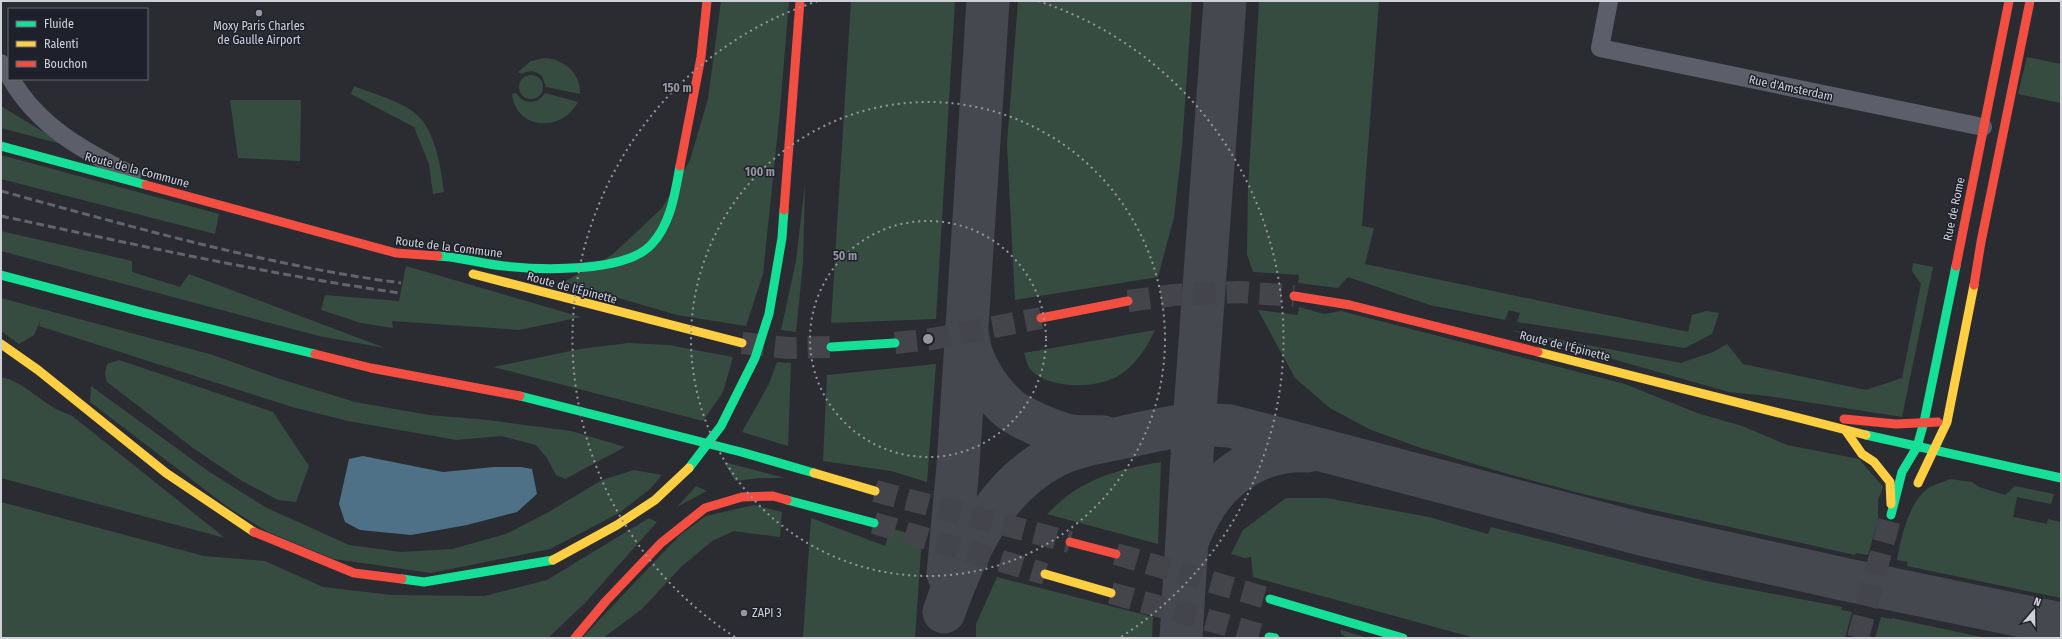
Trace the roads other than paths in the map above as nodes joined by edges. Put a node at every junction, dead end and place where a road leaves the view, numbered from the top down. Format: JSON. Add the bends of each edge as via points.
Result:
{"nodes":[{"id":1,"x":707,"y":1,"type":"edge"},
{"id":2,"x":800,"y":1,"type":"edge"},
{"id":3,"x":1609,"y":1,"type":"edge"},
{"id":4,"x":2009,"y":1,"type":"edge"},
{"id":5,"x":2030,"y":1,"type":"edge"},
{"id":6,"x":1,"y":62,"type":"edge"},
{"id":7,"x":8,"y":74,"type":"edge"},
{"id":8,"x":12,"y":80,"type":"edge"},
{"id":9,"x":1983,"y":127,"type":"junction"},
{"id":10,"x":1,"y":146,"type":"edge"},
{"id":11,"x":155,"y":187,"type":"junction"},
{"id":12,"x":396,"y":253,"type":"junction"},
{"id":13,"x":442,"y":266,"type":"dead end"},
{"id":14,"x":466,"y":272,"type":"dead end"},
{"id":15,"x":1,"y":275,"type":"edge"},
{"id":16,"x":1294,"y":296,"type":"tunnel mouth"},
{"id":17,"x":1128,"y":301,"type":"tunnel mouth"},
{"id":18,"x":1041,"y":318,"type":"tunnel mouth"},
{"id":19,"x":742,"y":343,"type":"tunnel mouth"},
{"id":20,"x":895,"y":343,"type":"tunnel mouth"},
{"id":21,"x":1,"y":344,"type":"edge"},
{"id":22,"x":831,"y":347,"type":"tunnel mouth"},
{"id":23,"x":1924,"y":422,"type":"junction"},
{"id":24,"x":1947,"y":422,"type":"junction"},
{"id":25,"x":1829,"y":427,"type":"junction"},
{"id":26,"x":1846,"y":431,"type":"junction"},
{"id":27,"x":1917,"y":448,"type":"junction"},
{"id":28,"x":1933,"y":452,"type":"junction"},
{"id":29,"x":1979,"y":462,"type":"junction"},
{"id":30,"x":1955,"y":465,"type":"dead end"},
{"id":31,"x":1935,"y":473,"type":"dead end"},
{"id":32,"x":2061,"y":478,"type":"edge"},
{"id":33,"x":1912,"y":488,"type":"junction"},
{"id":34,"x":876,"y":491,"type":"tunnel mouth"},
{"id":35,"x":1891,"y":515,"type":"junction"},
{"id":36,"x":874,"y":523,"type":"tunnel mouth"},
{"id":37,"x":1070,"y":542,"type":"tunnel mouth"},
{"id":38,"x":1116,"y":554,"type":"tunnel mouth"},
{"id":39,"x":1045,"y":574,"type":"tunnel mouth"},
{"id":40,"x":1111,"y":593,"type":"tunnel mouth"},
{"id":41,"x":1270,"y":599,"type":"tunnel mouth"},
{"id":42,"x":606,"y":601,"type":"junction"},
{"id":43,"x":564,"y":638,"type":"edge"},
{"id":44,"x":575,"y":638,"type":"edge"},
{"id":45,"x":1403,"y":638,"type":"edge"}],
"edges":[{"from":1,"to":12,"type":"main road","name":"Route de la Commune","via":[[699,76],[675,192],[667,219],[650,246],[618,262],[546,269]]},
{"from":2,"to":21,"type":"main road","via":[[782,238],[769,314],[755,358],[721,426],[692,465],[655,500],[617,525],[554,560],[424,582],[354,573],[260,536],[166,473],[38,370]]},
{"from":3,"to":9,"type":"street","name":"Rue d'Amsterdam","via":[[1600,48]]},
{"from":4,"to":9,"type":"main road","name":"Rue de Rome"},
{"from":5,"to":24,"type":"main road"},
{"from":6,"to":7,"type":"street"},
{"from":8,"to":11,"type":"street","via":[[39,116],[61,135],[85,151]]},
{"from":9,"to":23,"type":"main road","name":"Rue de Rome"},
{"from":10,"to":11,"type":"main road","name":"Route de la Commune"},
{"from":11,"to":12,"type":"main road","name":"Route de la Commune"},
{"from":12,"to":13,"type":"main road"},
{"from":14,"to":19,"type":"main road","name":"Route de l'Épinette"},
{"from":15,"to":34,"type":"main road","via":[[371,368],[522,396],[741,452]]},
{"from":16,"to":25,"type":"main road","name":"Route de l'Épinette","via":[[1350,305],[1426,323]]},
{"from":17,"to":18,"type":"main road"},
{"from":20,"to":22,"type":"main road"},
{"from":23,"to":24,"type":"main road"},
{"from":23,"to":25,"type":"main road","via":[[1896,424],[1845,419]]},
{"from":23,"to":27,"type":"main road","name":"Rue de Rome"},
{"from":24,"to":28,"type":"main road"},
{"from":25,"to":26,"type":"main road","name":"Route de l'Épinette"},
{"from":26,"to":27,"type":"main road","name":"Route de l'Épinette"},
{"from":26,"to":35,"type":"main road","via":[[1862,454],[1874,462],[1890,482]]},
{"from":27,"to":28,"type":"main road","name":"Route de l'Épinette"},
{"from":27,"to":35,"type":"main road","name":"Rue de Rome","via":[[1902,472]]},
{"from":28,"to":29,"type":"main road","name":"Route de l'Épinette"},
{"from":28,"to":33,"type":"main road"},
{"from":29,"to":30,"type":"main road"},
{"from":29,"to":32,"type":"main road","name":"Route de l'Épinette"},
{"from":31,"to":33,"type":"main road"},
{"from":33,"to":35,"type":"main road"},
{"from":36,"to":42,"type":"main road","via":[[773,496],[731,500],[705,508],[660,543]]},
{"from":37,"to":38,"type":"main road"},
{"from":39,"to":40,"type":"main road"},
{"from":41,"to":45,"type":"main road"},
{"from":42,"to":43,"type":"main road"},
{"from":42,"to":44,"type":"main road"}]}
